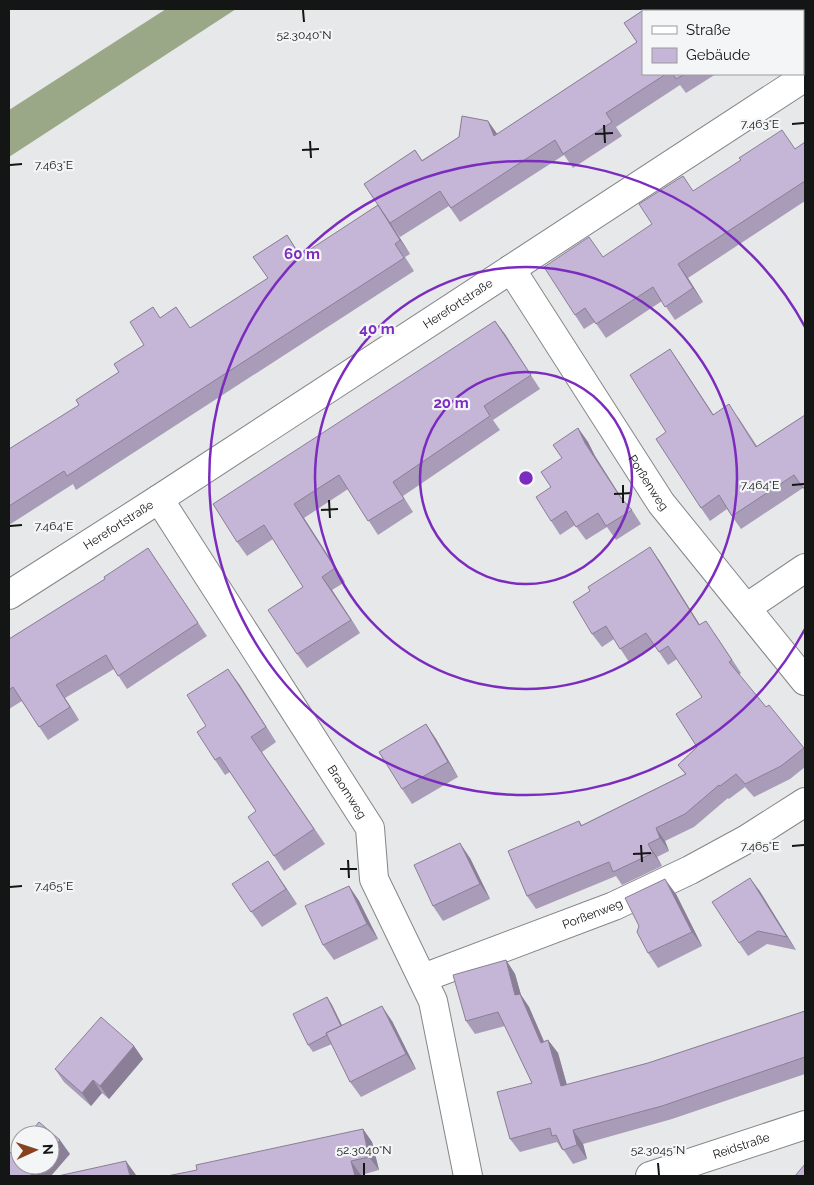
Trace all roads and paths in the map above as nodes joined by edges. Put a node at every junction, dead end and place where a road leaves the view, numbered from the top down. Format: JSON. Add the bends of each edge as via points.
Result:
{"nodes":[{"id":1,"x":805,"y":77,"type":"edge"},
{"id":2,"x":510,"y":269,"type":"junction"},
{"id":3,"x":159,"y":499,"type":"junction"},
{"id":4,"x":805,"y":568,"type":"edge"},
{"id":5,"x":9,"y":595,"type":"edge"},
{"id":6,"x":746,"y":608,"type":"junction"},
{"id":7,"x":805,"y":681,"type":"edge"},
{"id":8,"x":805,"y":802,"type":"edge"},
{"id":9,"x":423,"y":978,"type":"junction"},
{"id":10,"x":805,"y":1126,"type":"edge"},
{"id":11,"x":468,"y":1176,"type":"edge"},
{"id":12,"x":650,"y":1176,"type":"edge"}],
"edges":[{"from":1,"to":2,"type":"street","name":"Herefortstraße"},
{"from":2,"to":3,"type":"street","name":"Herefortstraße"},
{"from":2,"to":6,"type":"street","name":"Porßenweg","via":[[661,503]]},
{"from":3,"to":5,"type":"street","name":"Herefortstraße"},
{"from":3,"to":9,"type":"street","name":"Braomweg","via":[[370,828],[374,879]]},
{"from":4,"to":6,"type":"street"},
{"from":6,"to":7,"type":"street","name":"Porßenweg"},
{"from":8,"to":9,"type":"street","name":"Porßenweg","via":[[747,839],[614,906]]},
{"from":9,"to":11,"type":"street","name":"Braomweg","via":[[433,1001]]},
{"from":10,"to":12,"type":"street","name":"Reidstraße"}]}
